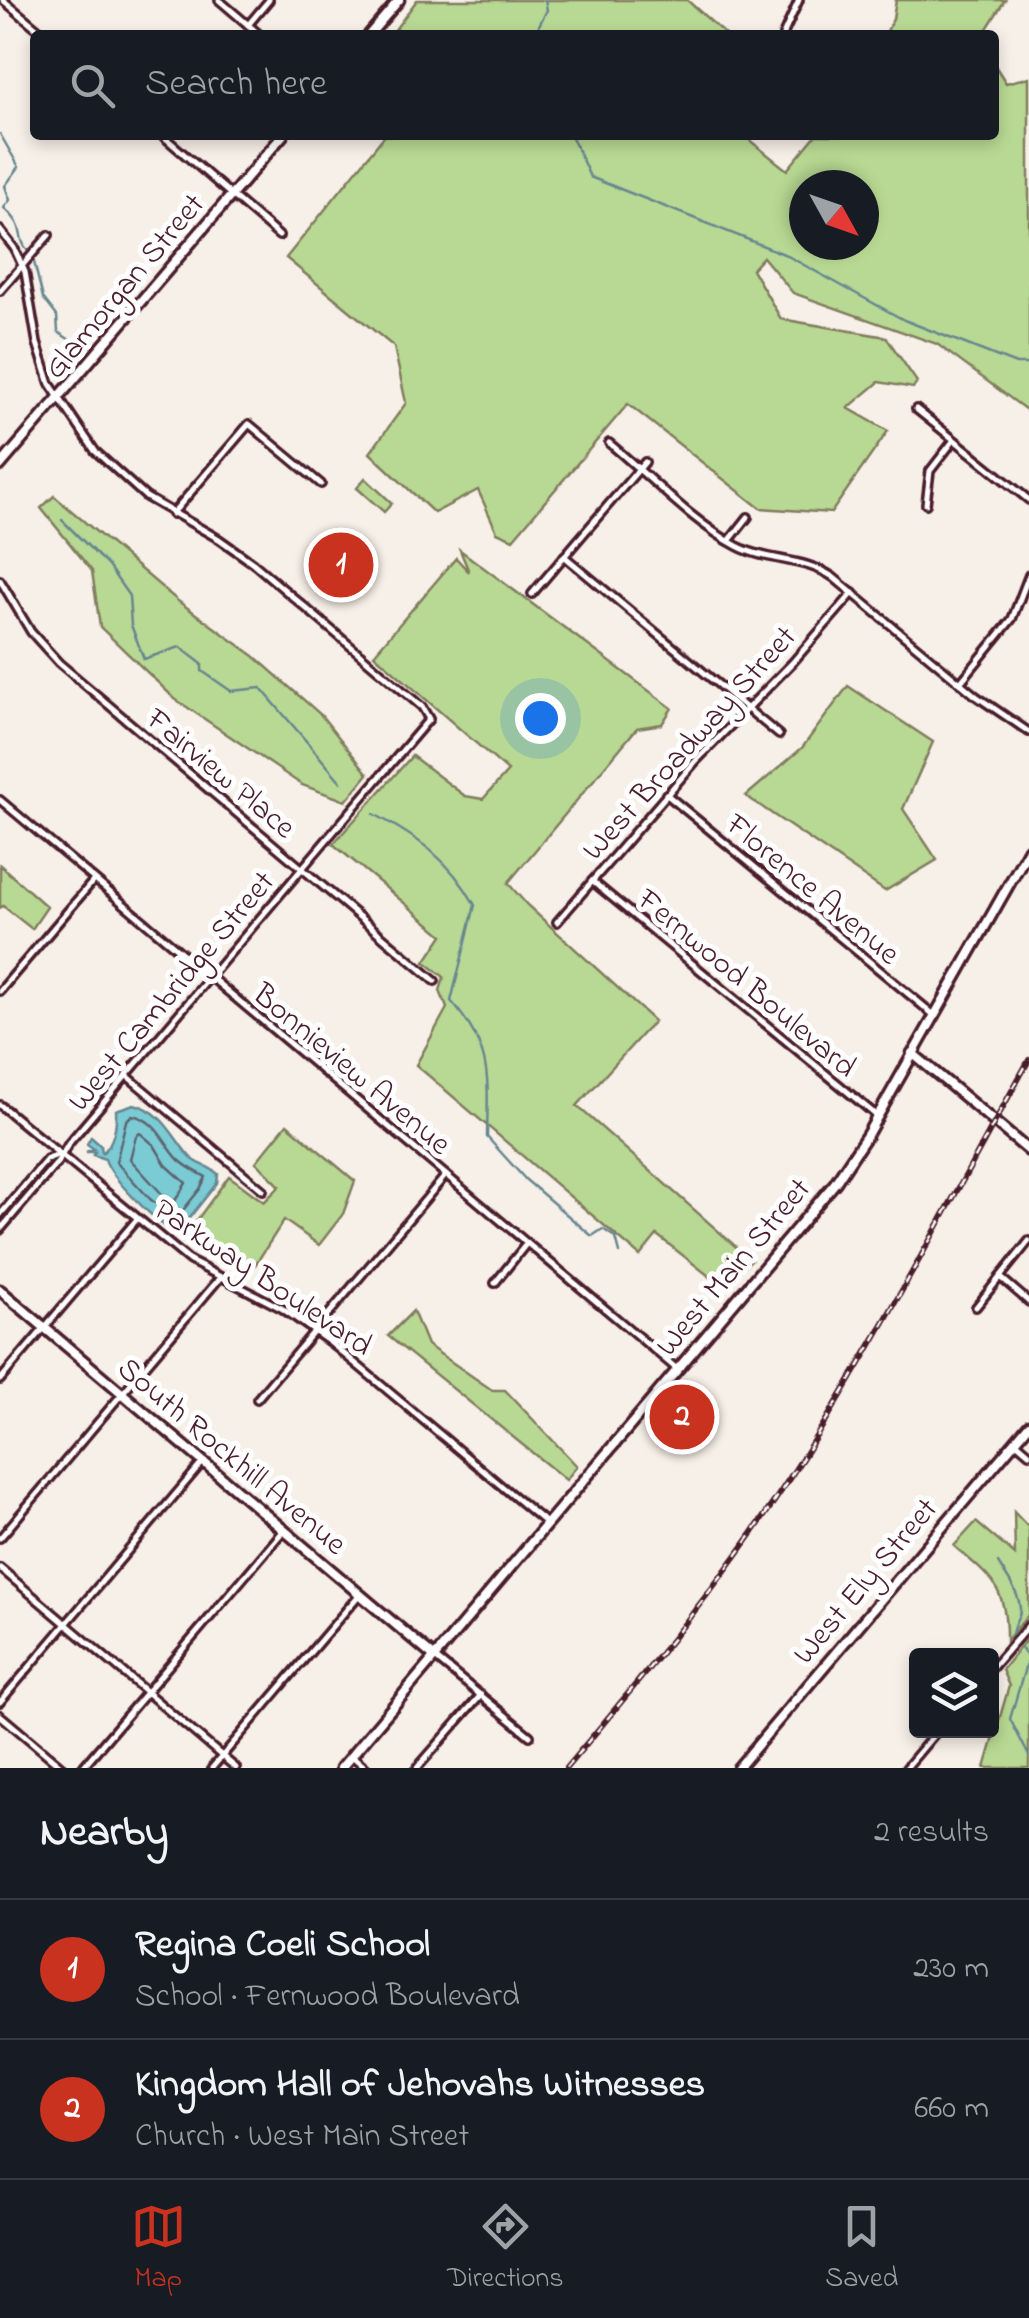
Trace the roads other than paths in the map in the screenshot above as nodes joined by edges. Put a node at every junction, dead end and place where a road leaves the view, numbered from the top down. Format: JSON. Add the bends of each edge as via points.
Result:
{"nodes":[{"id":1,"x":4,"y":0,"type":"edge"},
{"id":2,"x":218,"y":0,"type":"edge"},
{"id":3,"x":269,"y":0,"type":"edge"},
{"id":4,"x":399,"y":0,"type":"edge"},
{"id":5,"x":799,"y":0,"type":"edge"},
{"id":6,"x":248,"y":25,"type":"junction"},
{"id":7,"x":38,"y":30,"type":"edge"},
{"id":8,"x":254,"y":30,"type":"edge"},
{"id":9,"x":373,"y":30,"type":"edge"},
{"id":10,"x":785,"y":30,"type":"edge"},
{"id":11,"x":168,"y":140,"type":"edge"},
{"id":12,"x":279,"y":140,"type":"edge"},
{"id":13,"x":232,"y":195,"type":"junction"},
{"id":14,"x":0,"y":230,"type":"edge"},
{"id":15,"x":49,"y":234,"type":"dead end"},
{"id":16,"x":279,"y":236,"type":"dead end"},
{"id":17,"x":22,"y":265,"type":"junction"},
{"id":18,"x":0,"y":291,"type":"edge"},
{"id":19,"x":58,"y":398,"type":"junction"},
{"id":20,"x":916,"y":410,"type":"dead end"},
{"id":21,"x":954,"y":440,"type":"junction"},
{"id":22,"x":608,"y":443,"type":"dead end"},
{"id":23,"x":645,"y":462,"type":"dead end"},
{"id":24,"x":0,"y":466,"type":"edge"},
{"id":25,"x":640,"y":468,"type":"junction"},
{"id":26,"x":321,"y":484,"type":"dead end"},
{"id":27,"x":1029,"y":500,"type":"edge"},
{"id":28,"x":926,"y":504,"type":"dead end"},
{"id":29,"x":172,"y":514,"type":"junction"},
{"id":30,"x":748,"y":517,"type":"dead end"},
{"id":31,"x":729,"y":541,"type":"junction"},
{"id":32,"x":564,"y":556,"type":"junction"},
{"id":33,"x":1029,"y":575,"type":"edge"},
{"id":34,"x":0,"y":580,"type":"edge"},
{"id":35,"x":853,"y":593,"type":"junction"},
{"id":36,"x":532,"y":594,"type":"dead end"},
{"id":37,"x":960,"y":683,"type":"junction"},
{"id":38,"x":746,"y":708,"type":"junction"},
{"id":39,"x":1029,"y":732,"type":"edge"},
{"id":40,"x":779,"y":735,"type":"dead end"},
{"id":41,"x":666,"y":794,"type":"junction"},
{"id":42,"x":0,"y":800,"type":"edge"},
{"id":43,"x":1029,"y":849,"type":"edge"},
{"id":44,"x":302,"y":869,"type":"junction"},
{"id":45,"x":94,"y":880,"type":"junction"},
{"id":46,"x":592,"y":881,"type":"junction"},
{"id":47,"x":557,"y":922,"type":"dead end"},
{"id":48,"x":210,"y":976,"type":"junction"},
{"id":49,"x":436,"y":981,"type":"dead end"},
{"id":50,"x":0,"y":991,"type":"edge"},
{"id":51,"x":934,"y":1015,"type":"junction"},
{"id":52,"x":912,"y":1053,"type":"junction"},
{"id":53,"x":126,"y":1076,"type":"junction"},
{"id":54,"x":0,"y":1106,"type":"edge"},
{"id":55,"x":877,"y":1116,"type":"junction"},
{"id":56,"x":1029,"y":1151,"type":"edge"},
{"id":57,"x":60,"y":1154,"type":"junction"},
{"id":58,"x":446,"y":1175,"type":"junction"},
{"id":59,"x":263,"y":1190,"type":"dead end"},
{"id":60,"x":0,"y":1215,"type":"edge"},
{"id":61,"x":137,"y":1219,"type":"junction"},
{"id":62,"x":0,"y":1230,"type":"edge"},
{"id":63,"x":1029,"y":1242,"type":"edge"},
{"id":64,"x":527,"y":1243,"type":"junction"},
{"id":65,"x":1000,"y":1277,"type":"junction"},
{"id":66,"x":219,"y":1278,"type":"junction"},
{"id":67,"x":495,"y":1283,"type":"dead end"},
{"id":68,"x":0,"y":1290,"type":"edge"},
{"id":69,"x":1029,"y":1302,"type":"edge"},
{"id":70,"x":976,"y":1307,"type":"dead end"},
{"id":71,"x":44,"y":1328,"type":"junction"},
{"id":72,"x":316,"y":1331,"type":"junction"},
{"id":73,"x":678,"y":1370,"type":"junction"},
{"id":74,"x":0,"y":1380,"type":"edge"},
{"id":75,"x":122,"y":1394,"type":"junction"},
{"id":76,"x":256,"y":1399,"type":"dead end"},
{"id":77,"x":1029,"y":1425,"type":"edge"},
{"id":78,"x":1015,"y":1441,"type":"junction"},
{"id":79,"x":1029,"y":1453,"type":"edge"},
{"id":80,"x":203,"y":1462,"type":"junction"},
{"id":81,"x":547,"y":1524,"type":"junction"},
{"id":82,"x":284,"y":1530,"type":"junction"},
{"id":83,"x":0,"y":1538,"type":"edge"},
{"id":84,"x":0,"y":1568,"type":"edge"},
{"id":85,"x":360,"y":1594,"type":"junction"},
{"id":86,"x":66,"y":1624,"type":"junction"},
{"id":87,"x":1029,"y":1625,"type":"edge"},
{"id":88,"x":434,"y":1657,"type":"junction"},
{"id":89,"x":999,"y":1660,"type":"edge"},
{"id":90,"x":146,"y":1692,"type":"junction"},
{"id":91,"x":481,"y":1695,"type":"junction"},
{"id":92,"x":0,"y":1702,"type":"edge"},
{"id":93,"x":0,"y":1715,"type":"edge"},
{"id":94,"x":530,"y":1736,"type":"dead end"},
{"id":95,"x":931,"y":1738,"type":"edge"},
{"id":96,"x":351,"y":1755,"type":"junction"},
{"id":97,"x":222,"y":1756,"type":"junction"},
{"id":98,"x":63,"y":1768,"type":"edge"},
{"id":99,"x":82,"y":1768,"type":"edge"},
{"id":100,"x":212,"y":1768,"type":"edge"},
{"id":101,"x":236,"y":1768,"type":"edge"},
{"id":102,"x":340,"y":1768,"type":"edge"},
{"id":103,"x":366,"y":1768,"type":"edge"},
{"id":104,"x":417,"y":1768,"type":"edge"},
{"id":105,"x":738,"y":1768,"type":"edge"},
{"id":106,"x":906,"y":1768,"type":"edge"}],
"edges":[{"from":1,"to":7,"type":"street"},
{"from":2,"to":6,"type":"street"},
{"from":3,"to":6,"type":"street"},
{"from":4,"to":9,"type":"street"},
{"from":5,"to":10,"type":"street"},
{"from":6,"to":8,"type":"street"},
{"from":11,"to":13,"type":"street"},
{"from":12,"to":13,"type":"street","name":"Glamorgan Street"},
{"from":13,"to":16,"type":"street"},
{"from":13,"to":19,"type":"street","name":"Glamorgan Street"},
{"from":14,"to":17,"type":"street"},
{"from":15,"to":17,"type":"street"},
{"from":17,"to":18,"type":"street"},
{"from":17,"to":19,"type":"street","via":[[41,359]]},
{"from":19,"to":24,"type":"street","name":"Glamorgan Street"},
{"from":19,"to":29,"type":"street","via":[[107,464]]},
{"from":20,"to":21,"type":"street"},
{"from":21,"to":27,"type":"street"},
{"from":21,"to":28,"type":"street","via":[[930,471]]},
{"from":22,"to":25,"type":"street"},
{"from":23,"to":25,"type":"street"},
{"from":25,"to":31,"type":"street"},
{"from":25,"to":32,"type":"street"},
{"from":26,"to":29,"type":"street","via":[[249,424]]},
{"from":29,"to":44,"type":"street","name":"West Cambridge Street","via":[[253,563],[428,717]]},
{"from":30,"to":31,"type":"street"},
{"from":31,"to":35,"type":"street","via":[[814,566]]},
{"from":32,"to":36,"type":"street"},
{"from":32,"to":38,"type":"street"},
{"from":33,"to":37,"type":"street","via":[[1012,618]]},
{"from":34,"to":44,"type":"street","name":"Fairview Place","via":[[47,653]]},
{"from":35,"to":37,"type":"street"},
{"from":35,"to":38,"type":"street","name":"West Broadway Street"},
{"from":37,"to":39,"type":"street"},
{"from":38,"to":40,"type":"street"},
{"from":38,"to":41,"type":"street","name":"West Broadway Street"},
{"from":41,"to":46,"type":"street","name":"West Broadway Street"},
{"from":41,"to":51,"type":"street","name":"Florence Avenue"},
{"from":42,"to":45,"type":"street","name":"Bonnieview Avenue"},
{"from":43,"to":51,"type":"street","name":"West Main Street"},
{"from":44,"to":48,"type":"street","name":"West Cambridge Street"},
{"from":44,"to":49,"type":"street","name":"Fairview Place"},
{"from":45,"to":48,"type":"street","name":"Bonnieview Avenue"},
{"from":45,"to":50,"type":"street"},
{"from":46,"to":47,"type":"street","name":"West Broadway Street"},
{"from":46,"to":55,"type":"street","name":"Fernwood Boulevard"},
{"from":48,"to":53,"type":"street","name":"West Cambridge Street"},
{"from":48,"to":58,"type":"street","name":"Bonnieview Avenue"},
{"from":51,"to":52,"type":"street","name":"West Main Street"},
{"from":52,"to":55,"type":"street","name":"West Main Street"},
{"from":52,"to":56,"type":"street"},
{"from":53,"to":57,"type":"street","name":"West Cambridge Street"},
{"from":53,"to":59,"type":"street"},
{"from":54,"to":57,"type":"street","name":"Parkway Boulevard"},
{"from":55,"to":73,"type":"street","name":"West Main Street","via":[[828,1192]]},
{"from":57,"to":60,"type":"street","name":"West Cambridge Street","via":[[47,1160]]},
{"from":57,"to":61,"type":"street","name":"Parkway Boulevard"},
{"from":57,"to":62,"type":"street","name":"West Cambridge Street"},
{"from":58,"to":64,"type":"street","name":"Bonnieview Avenue"},
{"from":58,"to":72,"type":"street"},
{"from":61,"to":66,"type":"street","name":"Parkway Boulevard"},
{"from":61,"to":71,"type":"street"},
{"from":63,"to":65,"type":"street"},
{"from":64,"to":67,"type":"street"},
{"from":64,"to":73,"type":"street","name":"Bonnieview Avenue"},
{"from":65,"to":69,"type":"street"},
{"from":65,"to":70,"type":"street"},
{"from":66,"to":72,"type":"street","name":"Parkway Boulevard"},
{"from":66,"to":75,"type":"street"},
{"from":68,"to":71,"type":"street","name":"South Rockhill Avenue"},
{"from":71,"to":74,"type":"street"},
{"from":71,"to":75,"type":"street","name":"South Rockhill Avenue"},
{"from":72,"to":76,"type":"street"},
{"from":72,"to":81,"type":"street","name":"Parkway Boulevard"},
{"from":73,"to":81,"type":"street","name":"West Main Street"},
{"from":75,"to":80,"type":"street","name":"South Rockhill Avenue"},
{"from":75,"to":83,"type":"street"},
{"from":77,"to":78,"type":"street","name":"West Ely Street"},
{"from":78,"to":79,"type":"street"},
{"from":78,"to":105,"type":"street","name":"West Ely Street"},
{"from":80,"to":82,"type":"street","name":"South Rockhill Avenue"},
{"from":80,"to":86,"type":"street"},
{"from":81,"to":88,"type":"street","name":"West Main Street"},
{"from":82,"to":85,"type":"street","name":"South Rockhill Avenue"},
{"from":82,"to":90,"type":"street"},
{"from":84,"to":86,"type":"street"},
{"from":85,"to":88,"type":"street","name":"South Rockhill Avenue"},
{"from":85,"to":97,"type":"street"},
{"from":86,"to":90,"type":"street"},
{"from":86,"to":92,"type":"street"},
{"from":87,"to":89,"type":"street"},
{"from":88,"to":91,"type":"street"},
{"from":88,"to":96,"type":"street","name":"West Main Street"},
{"from":90,"to":97,"type":"street"},
{"from":90,"to":99,"type":"street"},
{"from":91,"to":94,"type":"street"},
{"from":91,"to":104,"type":"street"},
{"from":93,"to":98,"type":"street"},
{"from":95,"to":106,"type":"street"},
{"from":96,"to":102,"type":"street","name":"West Main Street"},
{"from":96,"to":103,"type":"street"},
{"from":97,"to":100,"type":"street"},
{"from":97,"to":101,"type":"street"}]}
